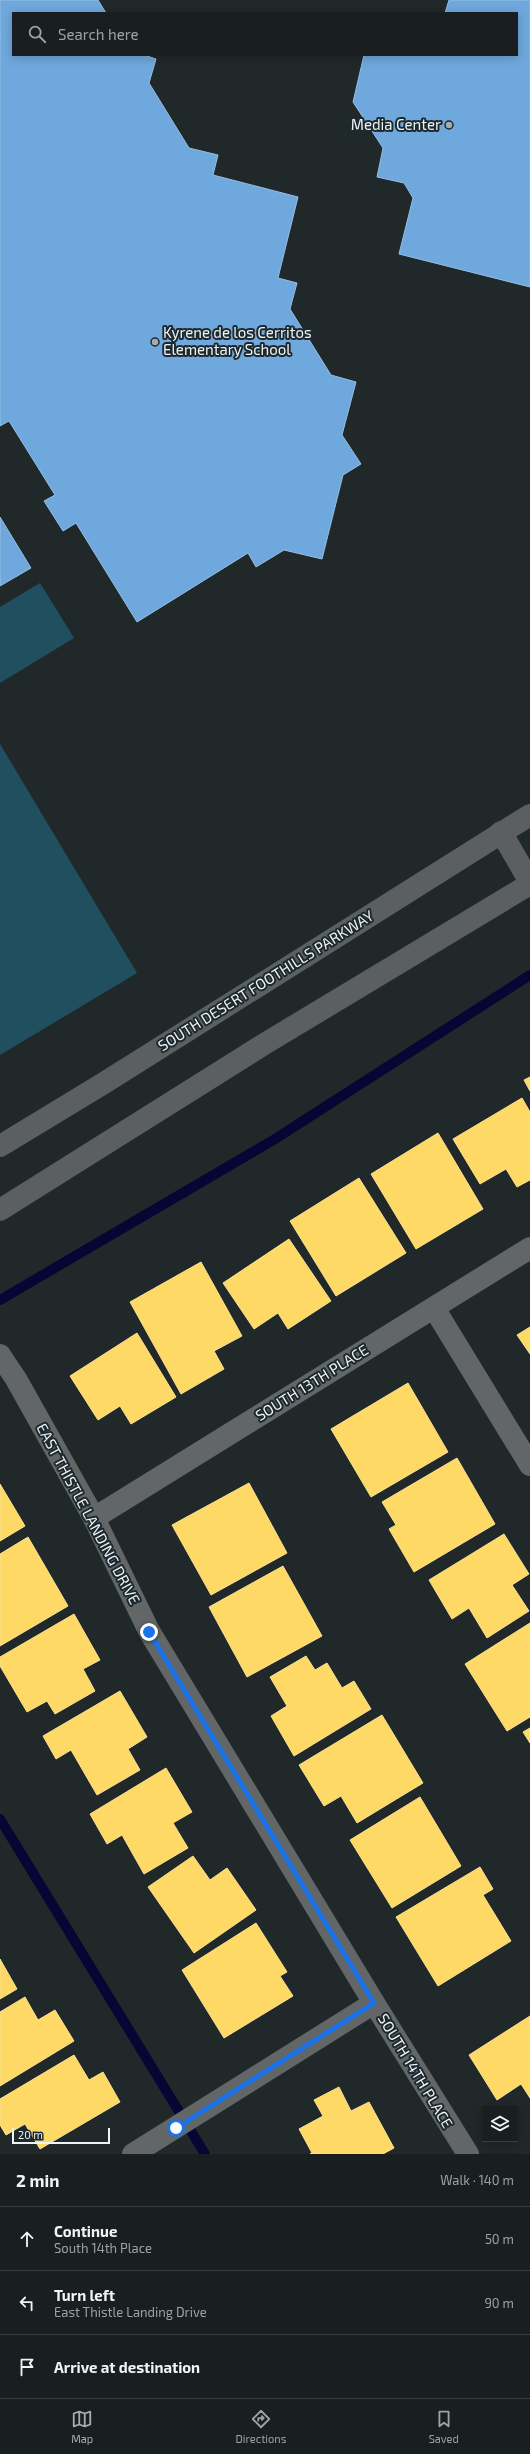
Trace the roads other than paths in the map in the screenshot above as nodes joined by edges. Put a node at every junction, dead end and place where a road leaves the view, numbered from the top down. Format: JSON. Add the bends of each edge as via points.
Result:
{"nodes":[{"id":1,"x":530,"y":815,"type":"edge"},
{"id":2,"x":501,"y":832,"type":"junction"},
{"id":3,"x":530,"y":883,"type":"edge"},
{"id":4,"x":0,"y":1146,"type":"edge"},
{"id":5,"x":0,"y":1210,"type":"edge"},
{"id":6,"x":530,"y":1248,"type":"edge"},
{"id":7,"x":434,"y":1308,"type":"junction"},
{"id":8,"x":0,"y":1354,"type":"edge"},
{"id":9,"x":530,"y":1464,"type":"edge"},
{"id":10,"x":94,"y":1518,"type":"junction"},
{"id":11,"x":374,"y":2003,"type":"junction"},
{"id":12,"x":133,"y":2154,"type":"edge"},
{"id":13,"x":468,"y":2154,"type":"edge"}],
"edges":[{"from":1,"to":2,"type":"street","name":"SOUTH DESERT FOOTHILLS PARKWAY"},
{"from":2,"to":3,"type":"street"},
{"from":2,"to":4,"type":"street","name":"SOUTH DESERT FOOTHILLS PARKWAY","via":[[111,1079]]},
{"from":3,"to":5,"type":"street","via":[[266,1043]]},
{"from":6,"to":7,"type":"street","name":"SOUTH 13TH PLACE"},
{"from":7,"to":9,"type":"street"},
{"from":7,"to":10,"type":"street","name":"SOUTH 13TH PLACE"},
{"from":8,"to":10,"type":"street","name":"EAST THISTLE LANDING DRIVE"},
{"from":10,"to":11,"type":"street","name":"EAST THISTLE LANDING DRIVE","via":[[149,1632]]},
{"from":11,"to":12,"type":"street","name":"SOUTH 14TH PLACE"},
{"from":11,"to":13,"type":"street","name":"SOUTH 14TH PLACE"}]}
